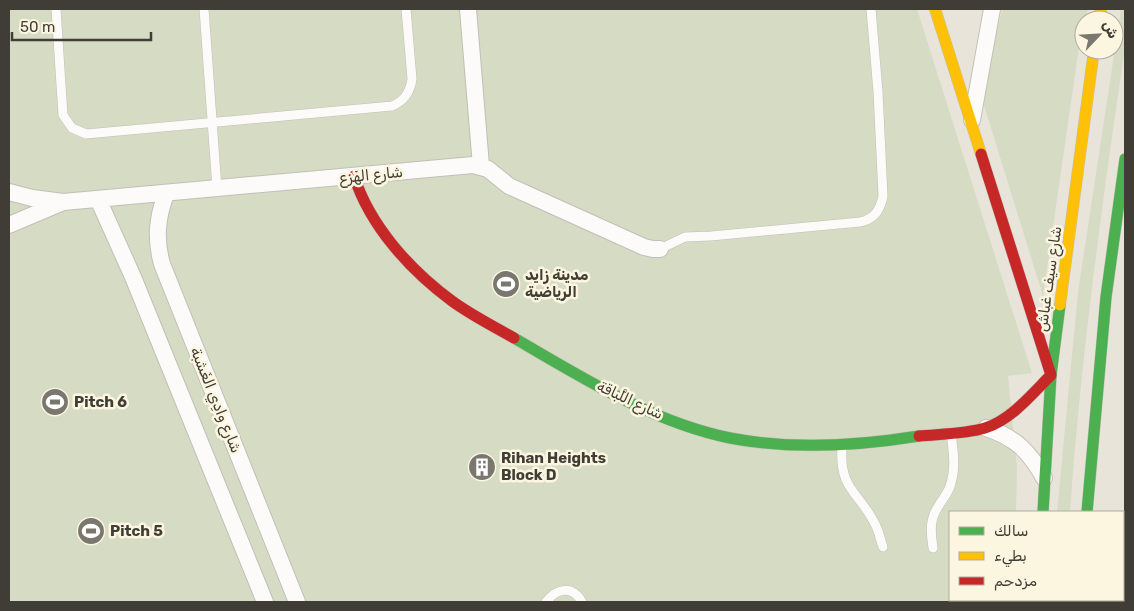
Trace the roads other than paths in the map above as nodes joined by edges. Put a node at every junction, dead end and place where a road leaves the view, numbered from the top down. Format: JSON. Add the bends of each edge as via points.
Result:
{"nodes":[{"id":1,"x":56,"y":9,"type":"edge"},
{"id":2,"x":204,"y":9,"type":"edge"},
{"id":3,"x":406,"y":9,"type":"edge"},
{"id":4,"x":468,"y":9,"type":"edge"},
{"id":5,"x":871,"y":9,"type":"edge"},
{"id":6,"x":935,"y":9,"type":"edge"},
{"id":7,"x":992,"y":9,"type":"edge"},
{"id":8,"x":1093,"y":60,"type":"edge"},
{"id":9,"x":212,"y":122,"type":"junction"},
{"id":10,"x":971,"y":123,"type":"junction"},
{"id":11,"x":1125,"y":159,"type":"edge"},
{"id":12,"x":481,"y":166,"type":"junction"},
{"id":13,"x":354,"y":176,"type":"junction"},
{"id":14,"x":217,"y":189,"type":"junction"},
{"id":15,"x":9,"y":192,"type":"edge"},
{"id":16,"x":166,"y":194,"type":"junction"},
{"id":17,"x":98,"y":199,"type":"junction"},
{"id":18,"x":63,"y":202,"type":"junction"},
{"id":19,"x":9,"y":225,"type":"edge"},
{"id":20,"x":660,"y":249,"type":"joint"},
{"id":21,"x":1051,"y":375,"type":"junction"},
{"id":22,"x":986,"y":428,"type":"junction"},
{"id":23,"x":951,"y":432,"type":"junction"},
{"id":24,"x":842,"y":444,"type":"junction"},
{"id":25,"x":1044,"y":478,"type":"junction"},
{"id":26,"x":1043,"y":511,"type":"edge"},
{"id":27,"x":1087,"y":511,"type":"edge"},
{"id":28,"x":883,"y":546,"type":"dead end"},
{"id":29,"x":933,"y":548,"type":"dead end"},
{"id":30,"x":580,"y":599,"type":"edge"},
{"id":31,"x":265,"y":602,"type":"edge"},
{"id":32,"x":296,"y":602,"type":"edge"},
{"id":33,"x":546,"y":602,"type":"edge"},
{"id":34,"x":589,"y":602,"type":"edge"}],
"edges":[{"from":1,"to":9,"type":"lane","via":[[61,108],[72,128],[86,134]]},
{"from":2,"to":9,"type":"lane"},
{"from":3,"to":9,"type":"lane","via":[[412,79],[409,93],[399,103]]},
{"from":4,"to":12,"type":"street"},
{"from":5,"to":20,"type":"lane","via":[[883,196],[882,204],[873,217],[860,222],[685,237]]},
{"from":6,"to":10,"type":"street"},
{"from":7,"to":10,"type":"street"},
{"from":8,"to":21,"type":"street","name":"شارع سيف غباش"},
{"from":9,"to":14,"type":"lane"},
{"from":10,"to":21,"type":"street"},
{"from":11,"to":27,"type":"street","via":[[1106,297]]},
{"from":12,"to":13,"type":"street","name":"شارع الهَزع"},
{"from":12,"to":20,"type":"street","via":[[509,186],[644,247]]},
{"from":13,"to":14,"type":"street","name":"شارع الهَزع"},
{"from":13,"to":24,"type":"street","name":"شارع اللَّباقة","via":[[361,198],[374,220],[423,278],[468,312],[580,377],[664,417],[720,436],[770,443]]},
{"from":14,"to":16,"type":"street","name":"شارع الهَزع"},
{"from":15,"to":18,"type":"street","name":"شارع الهَزع"},
{"from":16,"to":17,"type":"street","name":"شارع الهَزع"},
{"from":16,"to":32,"type":"street","name":"شارع وادِي الغَشبة","via":[[158,221],[158,250],[162,264]]},
{"from":17,"to":18,"type":"street","name":"شارع الهَزع"},
{"from":17,"to":31,"type":"street","name":"شارع وادِي الغَشبة"},
{"from":18,"to":19,"type":"street","name":"شارع الهَزع"},
{"from":21,"to":22,"type":"street","name":"شارع اللَّباقة","via":[[1028,398]]},
{"from":21,"to":25,"type":"street","name":"شارع سيف غباش"},
{"from":22,"to":23,"type":"street","name":"شارع اللَّباقة"},
{"from":22,"to":25,"type":"street","name":"شارع اللَّباقة","via":[[1014,440],[1030,456]]},
{"from":23,"to":24,"type":"street","name":"شارع اللَّباقة"},
{"from":23,"to":29,"type":"lane","via":[[954,470],[951,485],[932,519]]},
{"from":24,"to":28,"type":"lane","via":[[844,475],[876,525]]},
{"from":25,"to":26,"type":"street","name":"شارع سيف غباش"},
{"from":30,"to":33,"type":"lane","via":[[572,592],[561,591],[555,592]]},
{"from":30,"to":34,"type":"lane"}]}
